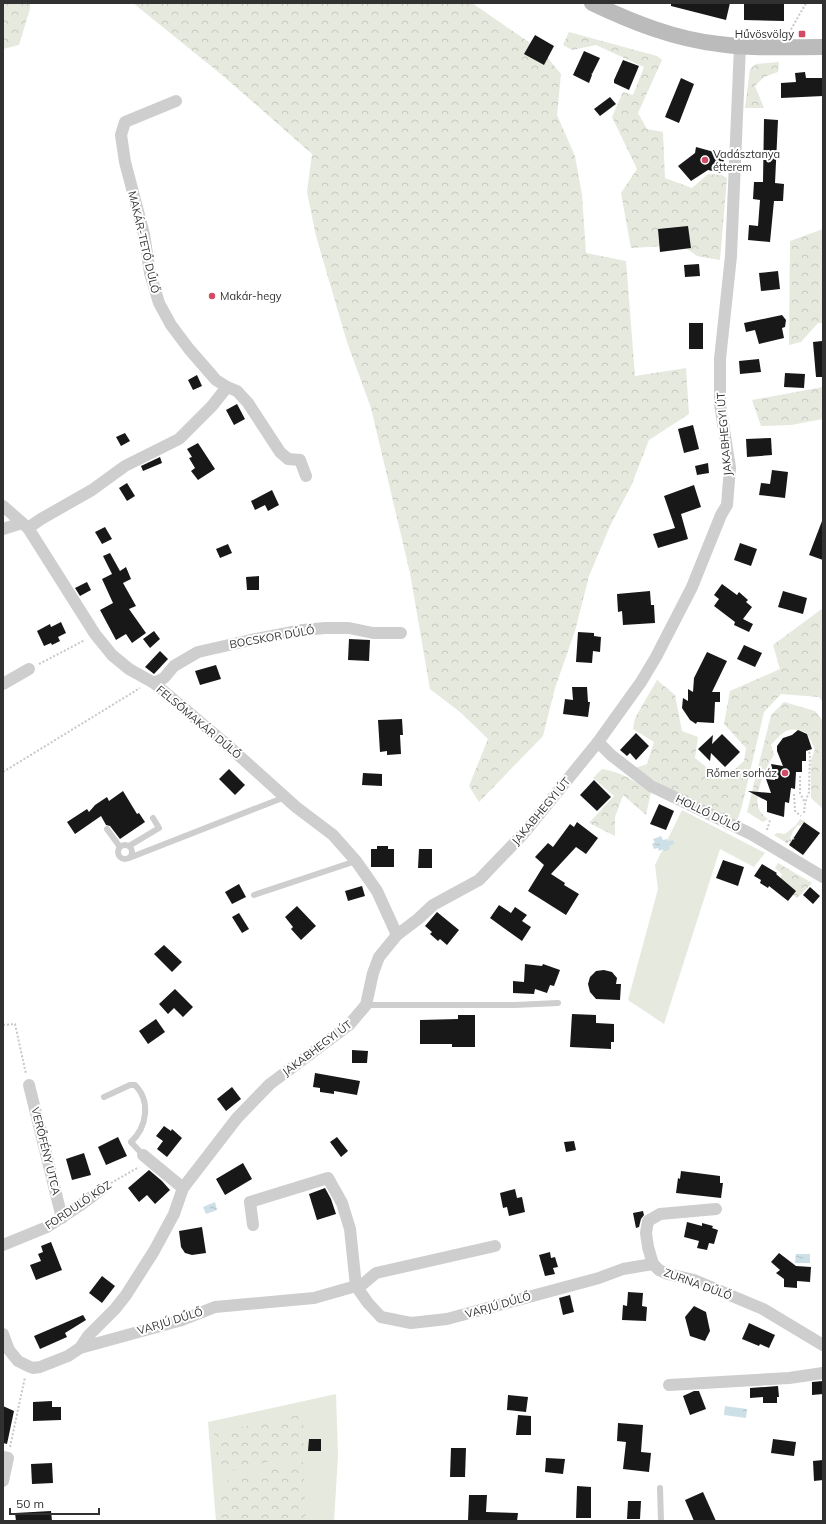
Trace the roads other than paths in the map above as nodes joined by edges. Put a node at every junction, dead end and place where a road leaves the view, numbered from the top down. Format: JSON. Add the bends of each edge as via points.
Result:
{"nodes":[{"id":1,"x":592,"y":3,"type":"edge"},
{"id":2,"x":740,"y":46,"type":"junction"},
{"id":3,"x":823,"y":47,"type":"edge"},
{"id":4,"x":176,"y":101,"type":"dead end"},
{"id":5,"x":227,"y":387,"type":"junction"},
{"id":6,"x":306,"y":476,"type":"dead end"},
{"id":7,"x":3,"y":506,"type":"edge"},
{"id":8,"x":25,"y":525,"type":"junction"},
{"id":9,"x":3,"y":529,"type":"edge"},
{"id":10,"x":401,"y":633,"type":"dead end"},
{"id":11,"x":29,"y":669,"type":"road end"},
{"id":12,"x":3,"y":684,"type":"edge"},
{"id":13,"x":154,"y":684,"type":"junction"},
{"id":14,"x":598,"y":742,"type":"junction"},
{"id":15,"x":285,"y":797,"type":"junction"},
{"id":16,"x":153,"y":818,"type":"dead end"},
{"id":17,"x":107,"y":829,"type":"dead end"},
{"id":18,"x":129,"y":846,"type":"junction"},
{"id":19,"x":120,"y":847,"type":"junction"},
{"id":20,"x":129,"y":858,"type":"junction"},
{"id":21,"x":356,"y":861,"type":"junction"},
{"id":22,"x":823,"y":877,"type":"edge"},
{"id":23,"x":254,"y":895,"type":"dead end"},
{"id":24,"x":397,"y":936,"type":"junction"},
{"id":25,"x":558,"y":1003,"type":"dead end"},
{"id":26,"x":366,"y":1005,"type":"junction"},
{"id":27,"x":29,"y":1085,"type":"road end"},
{"id":28,"x":104,"y":1097,"type":"dead end"},
{"id":29,"x":147,"y":1158,"type":"joint"},
{"id":30,"x":183,"y":1188,"type":"junction"},
{"id":31,"x":102,"y":1189,"type":"road end"},
{"id":32,"x":716,"y":1209,"type":"dead end"},
{"id":33,"x":62,"y":1218,"type":"junction"},
{"id":34,"x":253,"y":1225,"type":"dead end"},
{"id":35,"x":3,"y":1245,"type":"edge"},
{"id":36,"x":495,"y":1246,"type":"dead end"},
{"id":37,"x":653,"y":1264,"type":"junction"},
{"id":38,"x":356,"y":1286,"type":"junction"},
{"id":39,"x":3,"y":1334,"type":"edge"},
{"id":40,"x":823,"y":1345,"type":"edge"},
{"id":41,"x":80,"y":1348,"type":"junction"},
{"id":42,"x":823,"y":1373,"type":"edge"},
{"id":43,"x":669,"y":1385,"type":"dead end"},
{"id":44,"x":5,"y":1457,"type":"edge"},
{"id":45,"x":3,"y":1480,"type":"edge"},
{"id":46,"x":660,"y":1488,"type":"dead end"},
{"id":47,"x":661,"y":1521,"type":"edge"}],
"edges":[{"from":1,"to":2,"type":"main road","via":[[658,31]]},
{"from":2,"to":3,"type":"main road"},
{"from":2,"to":14,"type":"street","name":"JAKABHEGYI ÚT","via":[[731,256],[720,359],[720,404],[730,468],[727,505],[692,587],[656,656],[641,682]]},
{"from":4,"to":5,"type":"street","name":"MAKÁR-TETŐ DŰLŐ","via":[[125,122],[121,135],[125,162],[159,303],[189,349],[216,380]]},
{"from":5,"to":6,"type":"street","via":[[237,391],[248,403],[280,452],[288,459],[300,460]]},
{"from":5,"to":8,"type":"street","via":[[179,439],[125,466],[92,490],[41,519]]},
{"from":7,"to":8,"type":"street","name":"FELSŐMAKÁR DŰLŐ"},
{"from":8,"to":9,"type":"street"},
{"from":8,"to":13,"type":"street","name":"FELSŐMAKÁR DŰLŐ","via":[[95,634],[129,669]]},
{"from":10,"to":13,"type":"street","name":"BOCSKOR DŰLŐ","via":[[325,628],[251,640],[198,652],[174,666],[164,678]]},
{"from":11,"to":12,"type":"street"},
{"from":13,"to":15,"type":"street","name":"FELSŐMAKÁR DŰLŐ"},
{"from":14,"to":22,"type":"street","name":"HOLLÓ DŰLŐ","via":[[611,756],[651,786],[751,834]]},
{"from":14,"to":24,"type":"street","name":"JAKABHEGYI ÚT","via":[[524,833],[479,880],[433,904]]},
{"from":15,"to":20,"type":"lane"},
{"from":15,"to":21,"type":"street","name":"FELSŐMAKÁR DŰLŐ","via":[[333,835]]},
{"from":16,"to":18,"type":"lane","via":[[159,828]]},
{"from":17,"to":19,"type":"lane"},
{"from":18,"to":19,"type":"lane"},
{"from":18,"to":20,"type":"lane","via":[[132,852]]},
{"from":19,"to":20,"type":"lane","via":[[118,852],[121,857]]},
{"from":21,"to":23,"type":"lane"},
{"from":21,"to":24,"type":"street","name":"FELSŐMAKÁR DŰLŐ","via":[[377,891]]},
{"from":24,"to":26,"type":"street","name":"JAKABHEGYI ÚT","via":[[379,957]]},
{"from":25,"to":26,"type":"lane"},
{"from":26,"to":30,"type":"street","name":"JAKABHEGYI ÚT","via":[[349,1025],[270,1084],[237,1118]]},
{"from":27,"to":33,"type":"street","name":"VERŐFÉNY UTCA"},
{"from":28,"to":29,"type":"lane","via":[[130,1085],[135,1085],[139,1089],[146,1108],[143,1124],[131,1142]]},
{"from":29,"to":30,"type":"street"},
{"from":30,"to":41,"type":"street","name":"JAKABHEGYI ÚT","via":[[174,1214],[142,1271],[115,1309],[88,1336]]},
{"from":31,"to":33,"type":"street","name":"FORDULÓ KÖZ"},
{"from":32,"to":37,"type":"street","name":"ZURNA DŰLŐ","via":[[660,1214],[648,1221],[646,1233]]},
{"from":33,"to":35,"type":"street","name":"FORDULÓ KÖZ"},
{"from":34,"to":38,"type":"street","name":"VARJÚ DŰLŐ","via":[[250,1202],[328,1178],[342,1202],[350,1229]]},
{"from":36,"to":38,"type":"street","name":"VARJÚ DŰLŐ","via":[[376,1273]]},
{"from":37,"to":38,"type":"street","name":"VARJÚ DŰLŐ","via":[[623,1269],[600,1278],[447,1319],[411,1323],[381,1317]]},
{"from":37,"to":40,"type":"street","name":"ZURNA DŰLŐ","via":[[668,1274],[694,1280],[763,1309]]},
{"from":38,"to":41,"type":"street","name":"VARJÚ DŰLŐ","via":[[314,1298],[215,1307],[182,1320]]},
{"from":39,"to":41,"type":"street","name":"JAKABHEGYI ÚT","via":[[9,1350],[28,1366],[40,1367],[68,1356]]},
{"from":42,"to":43,"type":"street","via":[[789,1378]]},
{"from":44,"to":45,"type":"street"},
{"from":46,"to":47,"type":"lane"}]}
